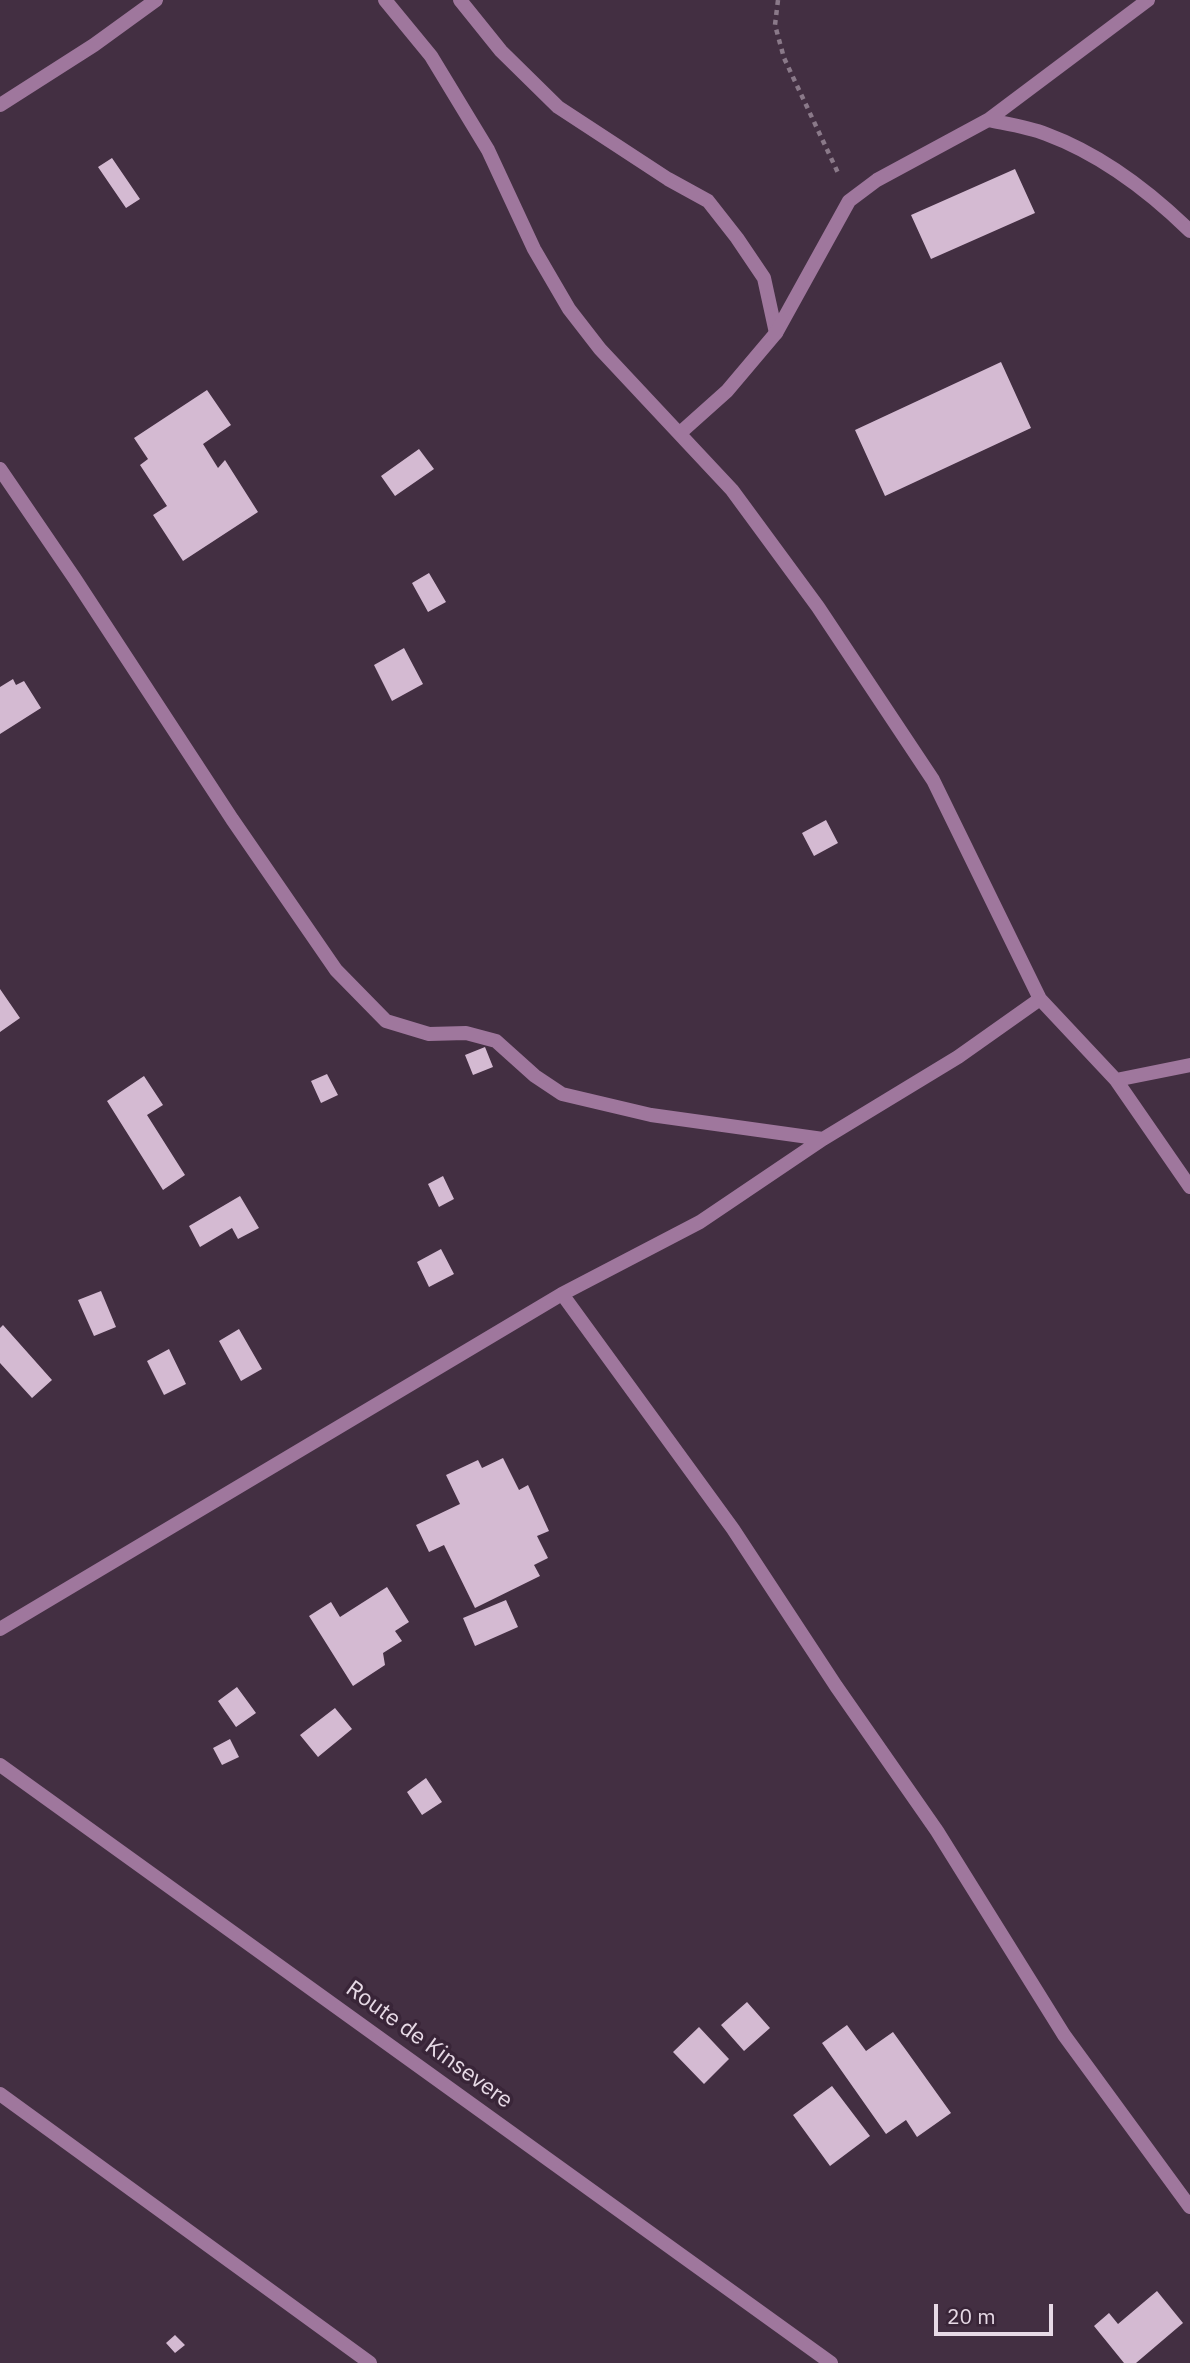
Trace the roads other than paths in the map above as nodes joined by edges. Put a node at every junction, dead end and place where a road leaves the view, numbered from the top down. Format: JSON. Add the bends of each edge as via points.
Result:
{"nodes":[{"id":1,"x":156,"y":0,"type":"edge"},
{"id":2,"x":385,"y":0,"type":"edge"},
{"id":3,"x":460,"y":0,"type":"edge"},
{"id":4,"x":1149,"y":0,"type":"edge"},
{"id":5,"x":0,"y":105,"type":"edge"},
{"id":6,"x":988,"y":120,"type":"junction"},
{"id":7,"x":1190,"y":231,"type":"edge"},
{"id":8,"x":776,"y":333,"type":"junction"},
{"id":9,"x":680,"y":433,"type":"junction"},
{"id":10,"x":0,"y":468,"type":"edge"},
{"id":11,"x":1040,"y":999,"type":"junction"},
{"id":12,"x":1190,"y":1065,"type":"edge"},
{"id":13,"x":1116,"y":1080,"type":"junction"},
{"id":14,"x":823,"y":1139,"type":"junction"},
{"id":15,"x":1190,"y":1187,"type":"edge"},
{"id":16,"x":562,"y":1294,"type":"junction"},
{"id":17,"x":0,"y":1629,"type":"edge"},
{"id":18,"x":0,"y":1765,"type":"edge"},
{"id":19,"x":0,"y":2094,"type":"edge"},
{"id":20,"x":1190,"y":2207,"type":"edge"},
{"id":21,"x":370,"y":2363,"type":"edge"},
{"id":22,"x":831,"y":2363,"type":"edge"}],
"edges":[{"from":1,"to":5,"type":"street"},
{"from":2,"to":9,"type":"street","via":[[431,56],[488,150],[534,249],[569,309],[600,349]]},
{"from":3,"to":8,"type":"street","via":[[501,51],[558,107],[708,201],[764,278]]},
{"from":4,"to":6,"type":"street"},
{"from":6,"to":7,"type":"street","via":[[1045,134],[1097,158],[1161,203]]},
{"from":6,"to":8,"type":"street","via":[[877,180],[849,201]]},
{"from":8,"to":9,"type":"street","via":[[727,391]]},
{"from":9,"to":11,"type":"street","via":[[732,491],[818,607],[933,779]]},
{"from":10,"to":14,"type":"street","via":[[336,970],[386,1021],[429,1034],[466,1033],[496,1041],[562,1094],[651,1115]]},
{"from":11,"to":13,"type":"street"},
{"from":11,"to":14,"type":"street","via":[[958,1057]]},
{"from":12,"to":13,"type":"street"},
{"from":13,"to":15,"type":"street"},
{"from":14,"to":16,"type":"street","via":[[700,1222]]},
{"from":16,"to":17,"type":"street"},
{"from":16,"to":20,"type":"street","via":[[733,1529],[937,1831],[1063,2035]]},
{"from":18,"to":22,"type":"street","name":"Route de Kinsevere"},
{"from":19,"to":21,"type":"street"}]}
